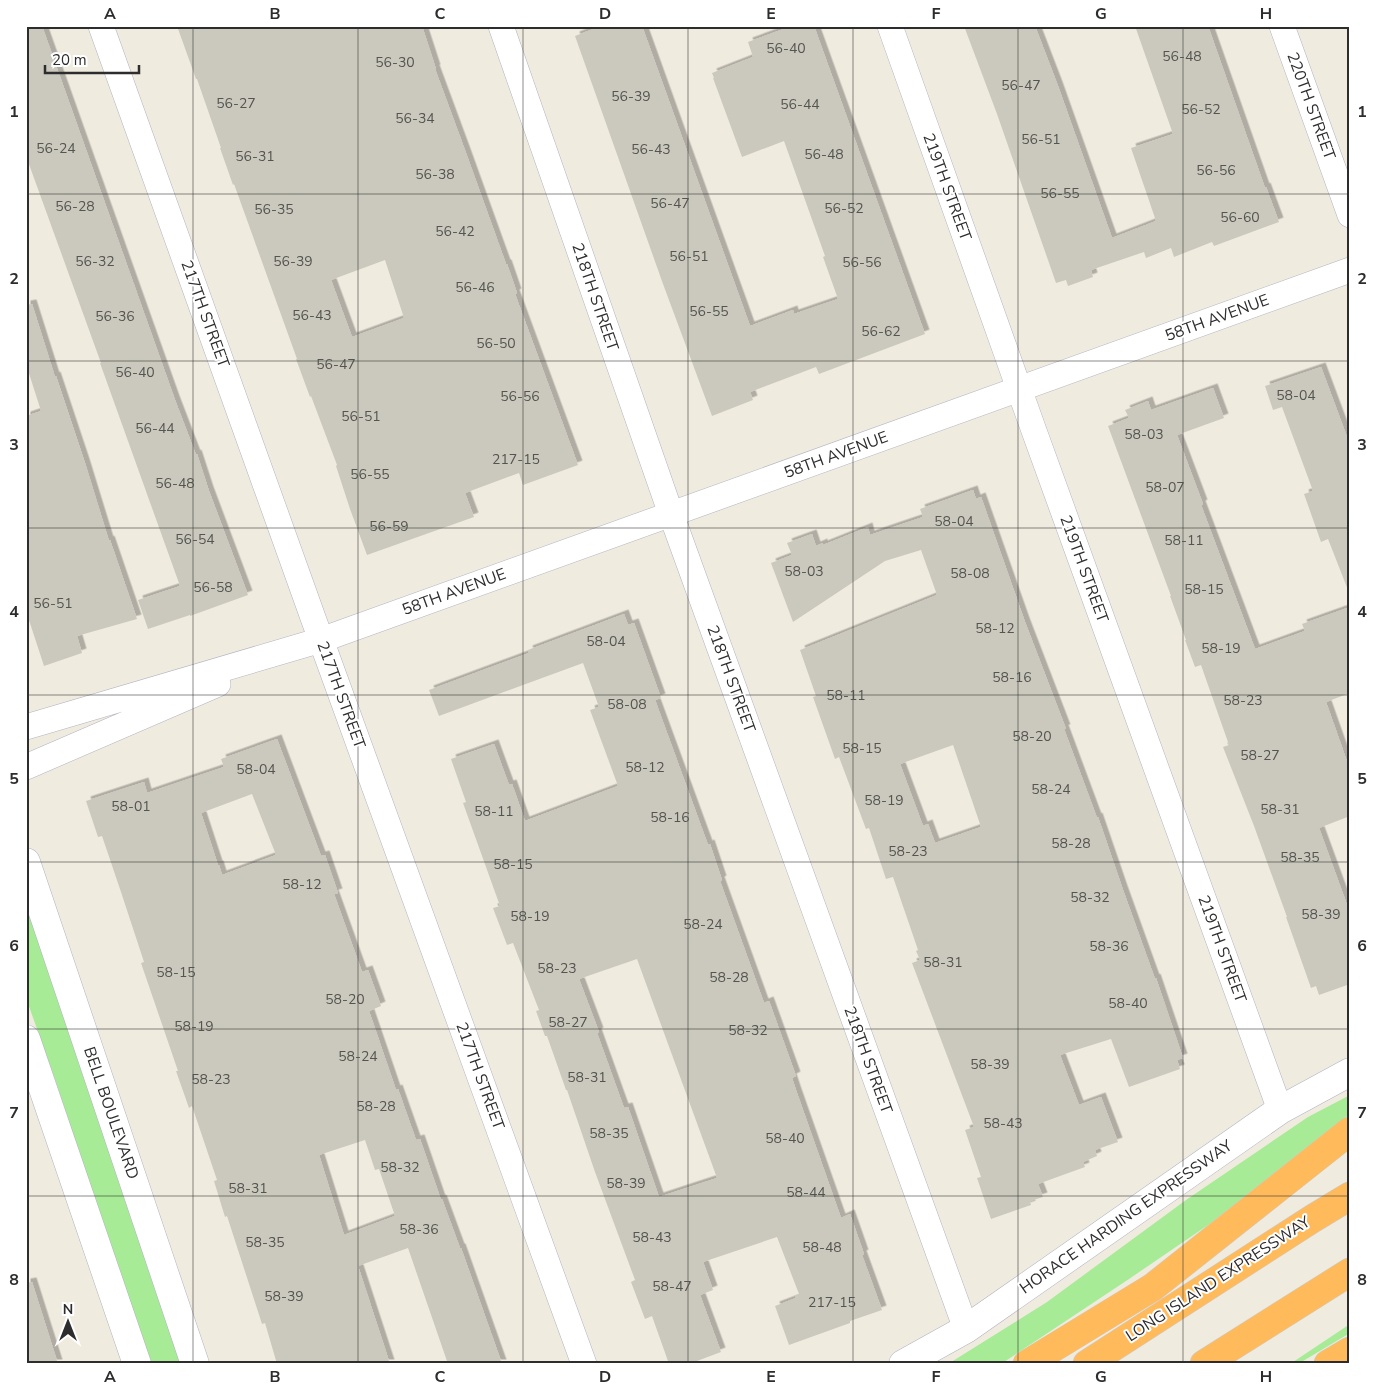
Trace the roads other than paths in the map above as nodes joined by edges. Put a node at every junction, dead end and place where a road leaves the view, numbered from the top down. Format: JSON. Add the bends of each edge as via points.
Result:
{"nodes":[{"id":1,"x":101,"y":26,"type":"edge"},
{"id":2,"x":502,"y":26,"type":"edge"},
{"id":3,"x":890,"y":26,"type":"edge"},
{"id":4,"x":1282,"y":26,"type":"edge"},
{"id":5,"x":1350,"y":215,"type":"edge"},
{"id":6,"x":1350,"y":270,"type":"edge"},
{"id":7,"x":1019,"y":390,"type":"junction"},
{"id":8,"x":671,"y":514,"type":"junction"},
{"id":9,"x":321,"y":640,"type":"junction"},
{"id":10,"x":26,"y":727,"type":"edge"},
{"id":11,"x":26,"y":767,"type":"edge"},
{"id":12,"x":26,"y":862,"type":"edge"},
{"id":13,"x":26,"y":1040,"type":"edge"},
{"id":14,"x":1350,"y":1072,"type":"edge"},
{"id":15,"x":1280,"y":1110,"type":"junction"},
{"id":16,"x":1350,"y":1131,"type":"edge"},
{"id":17,"x":1350,"y":1196,"type":"edge"},
{"id":18,"x":1350,"y":1272,"type":"edge"},
{"id":19,"x":966,"y":1329,"type":"junction"},
{"id":20,"x":1350,"y":1351,"type":"edge"},
{"id":21,"x":137,"y":1364,"type":"edge"},
{"id":22,"x":195,"y":1364,"type":"edge"},
{"id":23,"x":584,"y":1364,"type":"edge"},
{"id":24,"x":903,"y":1364,"type":"edge"},
{"id":25,"x":1027,"y":1364,"type":"edge"},
{"id":26,"x":1087,"y":1364,"type":"edge"},
{"id":27,"x":1204,"y":1364,"type":"edge"},
{"id":28,"x":1328,"y":1364,"type":"edge"}],
"edges":[{"from":1,"to":9,"type":"street","name":"217TH STREET"},
{"from":2,"to":8,"type":"street","name":"218TH STREET"},
{"from":3,"to":7,"type":"street","name":"219TH STREET"},
{"from":4,"to":5,"type":"street","name":"220TH STREET"},
{"from":6,"to":7,"type":"street","name":"58TH AVENUE"},
{"from":7,"to":8,"type":"street","name":"58TH AVENUE"},
{"from":7,"to":15,"type":"street","name":"219TH STREET"},
{"from":8,"to":9,"type":"street","name":"58TH AVENUE"},
{"from":8,"to":19,"type":"street","name":"218TH STREET"},
{"from":9,"to":10,"type":"street","name":"58TH AVENUE"},
{"from":9,"to":11,"type":"street","name":"58TH AVENUE"},
{"from":9,"to":23,"type":"street","name":"217TH STREET"},
{"from":12,"to":22,"type":"street","name":"BELL BOULEVARD"},
{"from":13,"to":21,"type":"street"},
{"from":14,"to":15,"type":"street","name":"HORACE HARDING EXPRESSWAY"},
{"from":15,"to":19,"type":"street","name":"HORACE HARDING EXPRESSWAY"},
{"from":16,"to":25,"type":"highway","via":[[1153,1286]]},
{"from":17,"to":26,"type":"highway","name":"LONG ISLAND EXPRESSWAY"},
{"from":18,"to":27,"type":"highway"},
{"from":19,"to":24,"type":"street","name":"HORACE HARDING EXPRESSWAY"},
{"from":20,"to":28,"type":"highway"}]}
